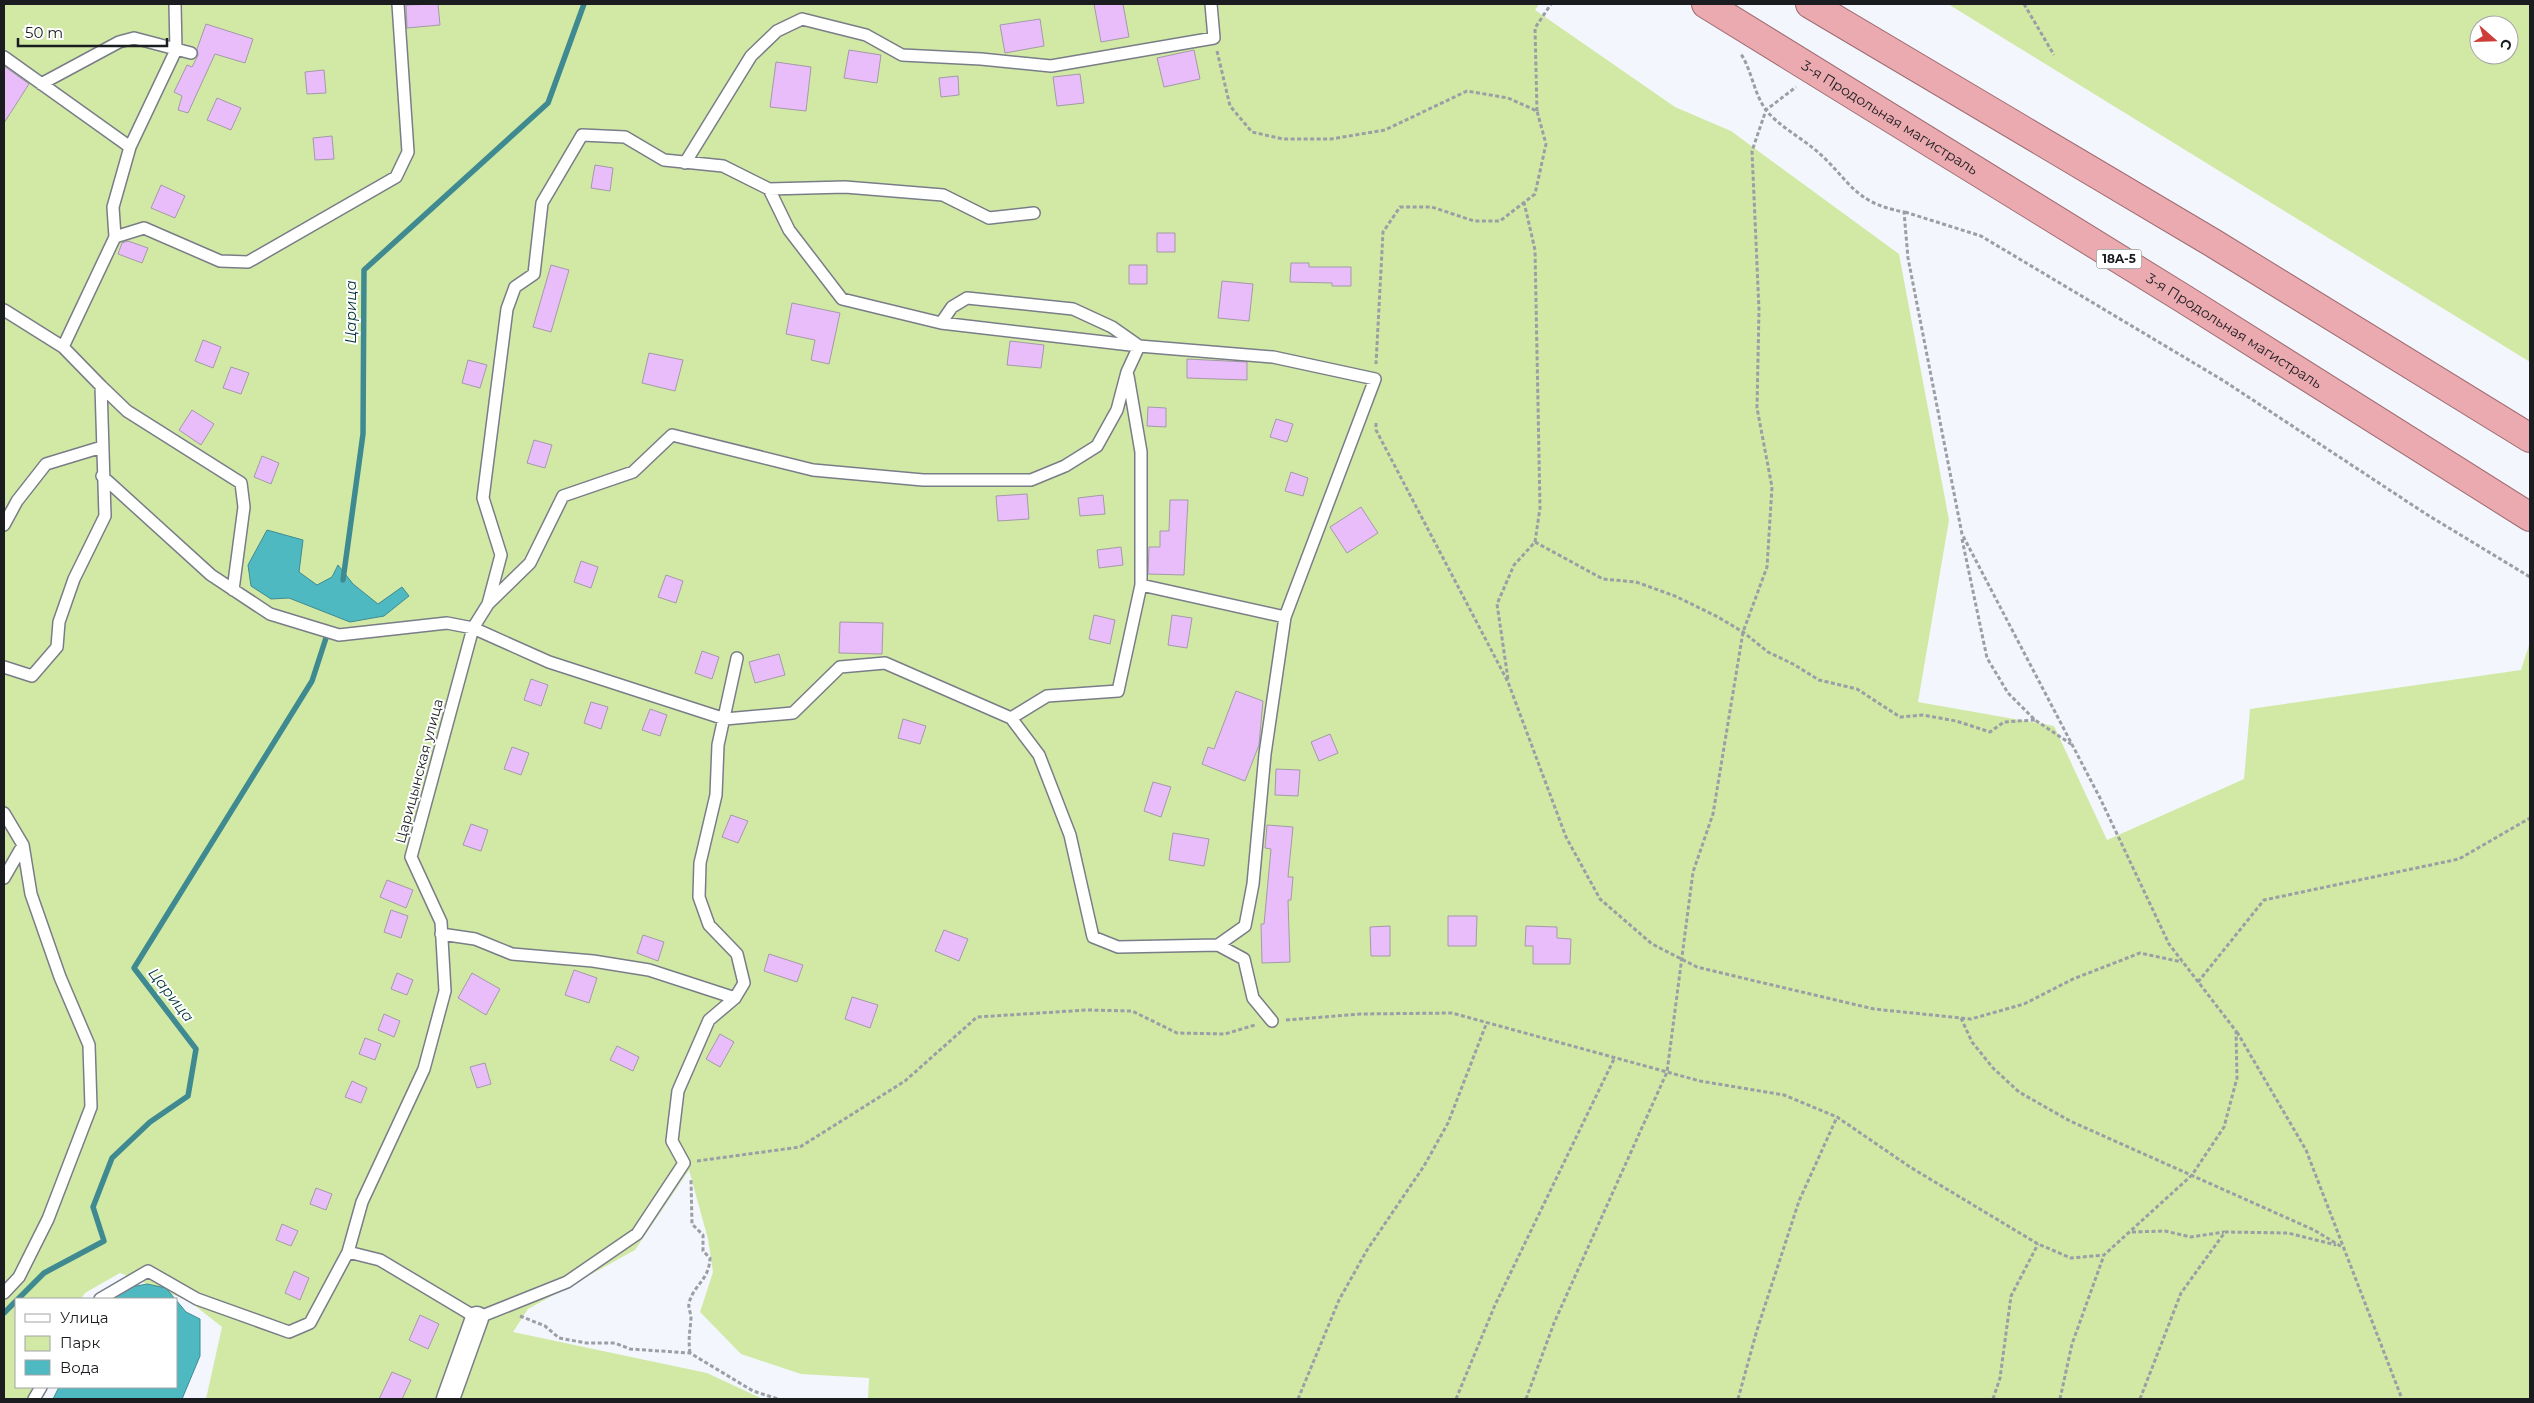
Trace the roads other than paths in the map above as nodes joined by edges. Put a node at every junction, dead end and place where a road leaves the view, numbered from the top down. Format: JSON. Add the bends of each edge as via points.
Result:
{"nodes":[{"id":1,"x":175,"y":4,"type":"edge"},
{"id":2,"x":398,"y":4,"type":"edge"},
{"id":3,"x":1211,"y":4,"type":"edge"},
{"id":4,"x":1706,"y":4,"type":"edge"},
{"id":5,"x":1810,"y":4,"type":"edge"},
{"id":6,"x":176,"y":50,"type":"junction"},
{"id":7,"x":191,"y":54,"type":"dead end"},
{"id":8,"x":4,"y":57,"type":"edge"},
{"id":9,"x":41,"y":84,"type":"junction"},
{"id":10,"x":130,"y":147,"type":"junction"},
{"id":11,"x":684,"y":162,"type":"junction"},
{"id":12,"x":769,"y":188,"type":"junction"},
{"id":13,"x":1034,"y":213,"type":"dead end"},
{"id":14,"x":115,"y":238,"type":"junction"},
{"id":15,"x":4,"y":310,"type":"edge"},
{"id":16,"x":941,"y":323,"type":"junction"},
{"id":17,"x":1139,"y":346,"type":"junction"},
{"id":18,"x":63,"y":347,"type":"junction"},
{"id":19,"x":1128,"y":372,"type":"junction"},
{"id":20,"x":101,"y":386,"type":"junction"},
{"id":21,"x":2530,"y":438,"type":"edge"},
{"id":22,"x":102,"y":447,"type":"junction"},
{"id":23,"x":102,"y":476,"type":"junction"},
{"id":24,"x":2530,"y":517,"type":"edge"},
{"id":25,"x":4,"y":525,"type":"edge"},
{"id":26,"x":1141,"y":585,"type":"junction"},
{"id":27,"x":233,"y":590,"type":"junction"},
{"id":28,"x":488,"y":604,"type":"junction"},
{"id":29,"x":1285,"y":618,"type":"junction"},
{"id":30,"x":473,"y":628,"type":"junction"},
{"id":31,"x":737,"y":658,"type":"dead end"},
{"id":32,"x":4,"y":667,"type":"edge"},
{"id":33,"x":1012,"y":718,"type":"junction"},
{"id":34,"x":724,"y":719,"type":"junction"},
{"id":35,"x":4,"y":813,"type":"edge"},
{"id":36,"x":23,"y":845,"type":"junction"},
{"id":37,"x":4,"y":878,"type":"edge"},
{"id":38,"x":441,"y":934,"type":"junction"},
{"id":39,"x":1218,"y":944,"type":"junction"},
{"id":40,"x":735,"y":998,"type":"junction"},
{"id":41,"x":1272,"y":1021,"type":"road end"},
{"id":42,"x":348,"y":1252,"type":"junction"},
{"id":43,"x":4,"y":1293,"type":"edge"},
{"id":44,"x":102,"y":1298,"type":"edge"},
{"id":45,"x":477,"y":1318,"type":"junction"},
{"id":46,"x":40,"y":1388,"type":"edge"},
{"id":47,"x":34,"y":1399,"type":"edge"},
{"id":48,"x":448,"y":1399,"type":"edge"}],
"edges":[{"from":1,"to":6,"type":"lane"},
{"from":2,"to":14,"type":"lane","via":[[408,152],[396,177],[248,262],[220,261],[144,228]]},
{"from":3,"to":11,"type":"lane","via":[[1214,38],[1050,66],[902,55],[866,35],[802,19],[777,31],[752,56]]},
{"from":4,"to":24,"type":"highway","name":"3-я Продольная магистраль","number":"18А-5"},
{"from":5,"to":21,"type":"highway","via":[[2213,244]]},
{"from":6,"to":7,"type":"lane"},
{"from":6,"to":9,"type":"lane","via":[[134,38],[119,42]]},
{"from":6,"to":10,"type":"lane"},
{"from":8,"to":9,"type":"lane"},
{"from":9,"to":10,"type":"lane"},
{"from":10,"to":14,"type":"lane","via":[[112,207]]},
{"from":11,"to":12,"type":"lane","via":[[723,166]]},
{"from":11,"to":28,"type":"lane","via":[[664,160],[625,137],[582,135],[542,203],[534,274],[515,287],[507,309],[483,498],[502,555]]},
{"from":12,"to":13,"type":"lane","via":[[845,188],[943,196],[989,218]]},
{"from":12,"to":16,"type":"lane","via":[[789,230],[842,299]]},
{"from":14,"to":18,"type":"lane"},
{"from":15,"to":18,"type":"lane"},
{"from":16,"to":17,"type":"lane"},
{"from":16,"to":17,"type":"lane","via":[[952,307],[967,298],[1073,309],[1112,327]]},
{"from":17,"to":19,"type":"lane"},
{"from":17,"to":29,"type":"lane","via":[[1273,357],[1375,379]]},
{"from":18,"to":20,"type":"lane"},
{"from":19,"to":26,"type":"lane","via":[[1141,452]]},
{"from":19,"to":28,"type":"lane","via":[[1117,410],[1097,446],[1065,466],[1031,480],[923,480],[813,470],[672,435],[633,472],[563,496],[530,563]]},
{"from":20,"to":22,"type":"lane"},
{"from":20,"to":27,"type":"lane","via":[[127,411],[241,483],[244,507]]},
{"from":22,"to":23,"type":"lane"},
{"from":22,"to":25,"type":"lane","via":[[46,464],[17,501]]},
{"from":23,"to":27,"type":"lane","via":[[211,575]]},
{"from":23,"to":32,"type":"lane","via":[[104,516],[74,579],[59,622],[57,647],[32,676]]},
{"from":26,"to":29,"type":"lane"},
{"from":26,"to":33,"type":"lane","via":[[1118,691],[1047,696]]},
{"from":27,"to":30,"type":"lane","via":[[270,614],[339,635],[447,623]]},
{"from":28,"to":30,"type":"lane","name":"Царицынская улица"},
{"from":29,"to":39,"type":"lane","via":[[1245,926]]},
{"from":30,"to":34,"type":"lane","via":[[549,662]]},
{"from":30,"to":38,"type":"lane","name":"Царицынская улица","via":[[411,857],[441,922]]},
{"from":31,"to":34,"type":"lane"},
{"from":33,"to":34,"type":"lane","via":[[885,663],[840,667],[793,713]]},
{"from":33,"to":39,"type":"lane","via":[[1039,755],[1070,835],[1093,937],[1118,947]]},
{"from":34,"to":40,"type":"lane","via":[[718,745],[716,795],[700,864],[699,897],[709,925],[737,954],[744,983]]},
{"from":35,"to":36,"type":"lane"},
{"from":36,"to":37,"type":"lane"},
{"from":36,"to":43,"type":"lane","via":[[31,894],[60,977],[90,1045],[90,1107],[48,1219],[19,1277]]},
{"from":38,"to":40,"type":"lane","via":[[475,939],[512,954],[649,970]]},
{"from":38,"to":42,"type":"lane","name":"Царицынская улица","via":[[445,991],[424,1069],[362,1202]]},
{"from":39,"to":41,"type":"lane","via":[[1244,959],[1253,998]]},
{"from":40,"to":45,"type":"lane","via":[[709,1020],[678,1091],[672,1141],[684,1163],[637,1234],[567,1282]]},
{"from":42,"to":44,"type":"lane","name":"Царицынская улица","via":[[310,1323],[289,1332],[197,1299],[148,1271]]},
{"from":42,"to":45,"type":"lane","via":[[380,1260]]},
{"from":45,"to":48,"type":"street"},
{"from":46,"to":47,"type":"lane"}]}
